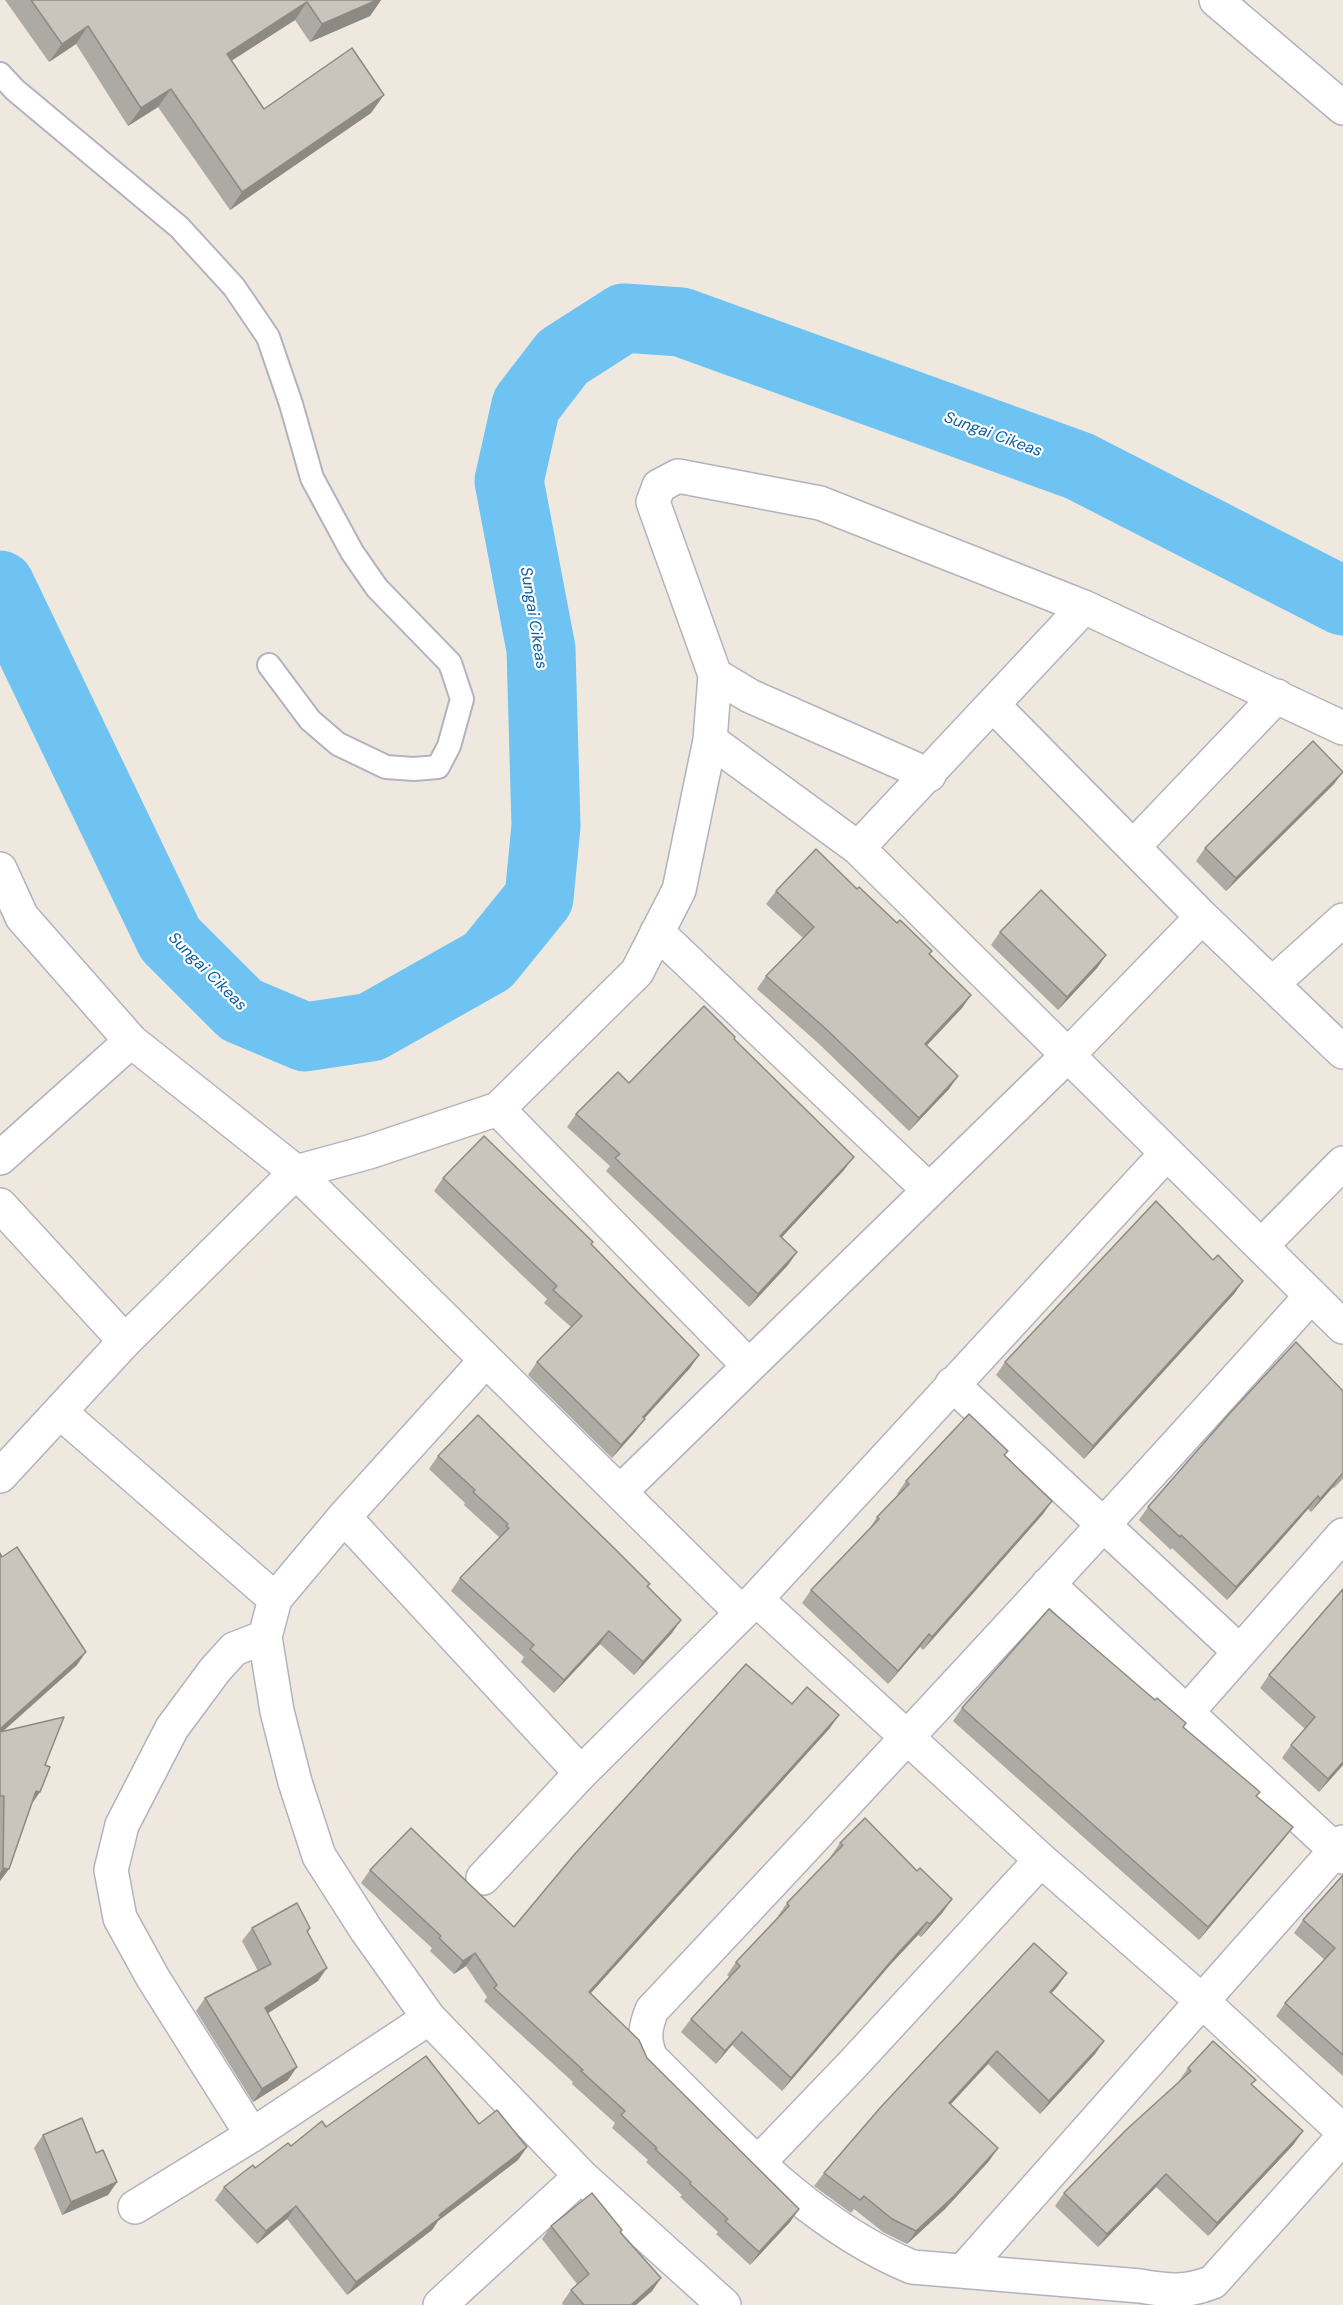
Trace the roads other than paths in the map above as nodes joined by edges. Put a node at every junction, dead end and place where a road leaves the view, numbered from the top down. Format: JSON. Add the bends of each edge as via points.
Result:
{"nodes":[{"id":1,"x":1216,"y":0,"type":"edge"},
{"id":2,"x":0,"y":74,"type":"edge"},
{"id":3,"x":1343,"y":108,"type":"edge"},
{"id":4,"x":1084,"y":607,"type":"junction"},
{"id":5,"x":270,"y":665,"type":"dead end"},
{"id":6,"x":715,"y":675,"type":"junction"},
{"id":7,"x":1278,"y":696,"type":"junction"},
{"id":8,"x":993,"y":705,"type":"junction"},
{"id":9,"x":1343,"y":728,"type":"edge"},
{"id":10,"x":710,"y":740,"type":"junction"},
{"id":11,"x":928,"y":775,"type":"junction"},
{"id":12,"x":1133,"y":847,"type":"junction"},
{"id":13,"x":858,"y":848,"type":"junction"},
{"id":14,"x":0,"y":869,"type":"edge"},
{"id":15,"x":1202,"y":917,"type":"junction"},
{"id":16,"x":1343,"y":920,"type":"edge"},
{"id":17,"x":657,"y":932,"type":"junction"},
{"id":18,"x":1272,"y":984,"type":"junction"},
{"id":19,"x":131,"y":1041,"type":"junction"},
{"id":20,"x":1343,"y":1052,"type":"edge"},
{"id":21,"x":1068,"y":1055,"type":"junction"},
{"id":22,"x":498,"y":1109,"type":"junction"},
{"id":23,"x":1167,"y":1153,"type":"junction"},
{"id":24,"x":0,"y":1158,"type":"edge"},
{"id":25,"x":1343,"y":1163,"type":"edge"},
{"id":26,"x":296,"y":1172,"type":"junction"},
{"id":27,"x":929,"y":1190,"type":"junction"},
{"id":28,"x":0,"y":1205,"type":"edge"},
{"id":29,"x":1261,"y":1246,"type":"junction"},
{"id":30,"x":1311,"y":1296,"type":"junction"},
{"id":31,"x":1343,"y":1327,"type":"edge"},
{"id":32,"x":125,"y":1341,"type":"junction"},
{"id":33,"x":486,"y":1360,"type":"junction"},
{"id":34,"x":749,"y":1366,"type":"junction"},
{"id":35,"x":952,"y":1384,"type":"junction"},
{"id":36,"x":60,"y":1412,"type":"junction"},
{"id":37,"x":0,"y":1476,"type":"edge"},
{"id":38,"x":620,"y":1492,"type":"junction"},
{"id":39,"x":344,"y":1517,"type":"junction"},
{"id":40,"x":1104,"y":1526,"type":"junction"},
{"id":41,"x":1343,"y":1534,"type":"edge"},
{"id":42,"x":1048,"y":1584,"type":"junction"},
{"id":43,"x":275,"y":1599,"type":"junction"},
{"id":44,"x":749,"y":1606,"type":"junction"},
{"id":45,"x":265,"y":1637,"type":"junction"},
{"id":46,"x":1240,"y":1652,"type":"junction"},
{"id":47,"x":1187,"y":1712,"type":"junction"},
{"id":48,"x":908,"y":1739,"type":"junction"},
{"id":49,"x":581,"y":1773,"type":"junction"},
{"id":50,"x":1341,"y":1849,"type":"edge"},
{"id":51,"x":1041,"y":1860,"type":"junction"},
{"id":52,"x":483,"y":1878,"type":"dead end"},
{"id":53,"x":1203,"y":2002,"type":"junction"},
{"id":54,"x":429,"y":2018,"type":"junction"},
{"id":55,"x":1343,"y":2131,"type":"edge"},
{"id":56,"x":252,"y":2134,"type":"junction"},
{"id":57,"x":1343,"y":2137,"type":"edge"},
{"id":58,"x":758,"y":2163,"type":"junction"},
{"id":59,"x":582,"y":2176,"type":"junction"},
{"id":60,"x":135,"y":2207,"type":"dead end"},
{"id":61,"x":963,"y":2271,"type":"junction"},
{"id":62,"x":440,"y":2305,"type":"edge"},
{"id":63,"x":724,"y":2305,"type":"edge"}],
"edges":[{"from":1,"to":3,"type":"street"},
{"from":2,"to":5,"type":"lane","via":[[179,227],[234,287],[268,337],[312,478],[352,552],[377,588],[450,663],[462,699],[438,767],[386,767],[338,744],[310,720]]},
{"from":4,"to":6,"type":"street","via":[[820,503],[678,476],[658,486],[653,502]]},
{"from":4,"to":7,"type":"street"},
{"from":4,"to":8,"type":"street"},
{"from":6,"to":10,"type":"street"},
{"from":6,"to":11,"type":"street","via":[[750,696]]},
{"from":7,"to":9,"type":"street"},
{"from":7,"to":12,"type":"street"},
{"from":8,"to":11,"type":"street"},
{"from":8,"to":12,"type":"street"},
{"from":10,"to":13,"type":"street"},
{"from":10,"to":17,"type":"street","via":[[679,890]]},
{"from":11,"to":13,"type":"street"},
{"from":12,"to":15,"type":"street"},
{"from":13,"to":21,"type":"street"},
{"from":14,"to":19,"type":"street","via":[[22,917]]},
{"from":15,"to":18,"type":"street"},
{"from":15,"to":21,"type":"street"},
{"from":16,"to":18,"type":"street"},
{"from":17,"to":22,"type":"street","via":[[637,972]]},
{"from":17,"to":27,"type":"street"},
{"from":18,"to":20,"type":"street"},
{"from":19,"to":24,"type":"street"},
{"from":19,"to":26,"type":"street"},
{"from":21,"to":23,"type":"street"},
{"from":21,"to":27,"type":"street"},
{"from":22,"to":26,"type":"street"},
{"from":22,"to":34,"type":"street"},
{"from":23,"to":29,"type":"street"},
{"from":23,"to":35,"type":"street"},
{"from":25,"to":29,"type":"street"},
{"from":26,"to":32,"type":"street"},
{"from":26,"to":33,"type":"street"},
{"from":27,"to":34,"type":"street"},
{"from":28,"to":32,"type":"street"},
{"from":29,"to":30,"type":"street"},
{"from":30,"to":31,"type":"street"},
{"from":30,"to":40,"type":"street"},
{"from":32,"to":36,"type":"street"},
{"from":33,"to":38,"type":"street"},
{"from":33,"to":39,"type":"street"},
{"from":34,"to":38,"type":"street"},
{"from":35,"to":40,"type":"street"},
{"from":35,"to":44,"type":"street"},
{"from":36,"to":37,"type":"street"},
{"from":36,"to":43,"type":"street"},
{"from":38,"to":44,"type":"street"},
{"from":39,"to":43,"type":"street"},
{"from":39,"to":49,"type":"street"},
{"from":40,"to":42,"type":"street"},
{"from":40,"to":46,"type":"street"},
{"from":41,"to":46,"type":"street"},
{"from":42,"to":47,"type":"street"},
{"from":42,"to":48,"type":"street"},
{"from":43,"to":45,"type":"street"},
{"from":44,"to":48,"type":"street"},
{"from":44,"to":49,"type":"street"},
{"from":45,"to":54,"type":"street","via":[[277,1711],[319,1856]]},
{"from":45,"to":56,"type":"street","via":[[234,1649],[172,1728],[122,1825],[111,1870],[120,1918],[153,1978]]},
{"from":46,"to":47,"type":"street"},
{"from":47,"to":50,"type":"street"},
{"from":48,"to":51,"type":"street"},
{"from":48,"to":58,"type":"street","via":[[652,2010],[647,2021],[645,2031],[651,2058]]},
{"from":49,"to":52,"type":"street"},
{"from":50,"to":53,"type":"street"},
{"from":51,"to":53,"type":"street"},
{"from":51,"to":58,"type":"street"},
{"from":53,"to":55,"type":"street"},
{"from":53,"to":61,"type":"street"},
{"from":54,"to":56,"type":"street"},
{"from":54,"to":59,"type":"street"},
{"from":56,"to":60,"type":"street"},
{"from":57,"to":61,"type":"street","via":[[1213,2282],[1194,2289],[1170,2292]]},
{"from":58,"to":61,"type":"street","via":[[830,2222],[886,2256],[912,2267]]},
{"from":59,"to":62,"type":"street"},
{"from":59,"to":63,"type":"street"}]}
